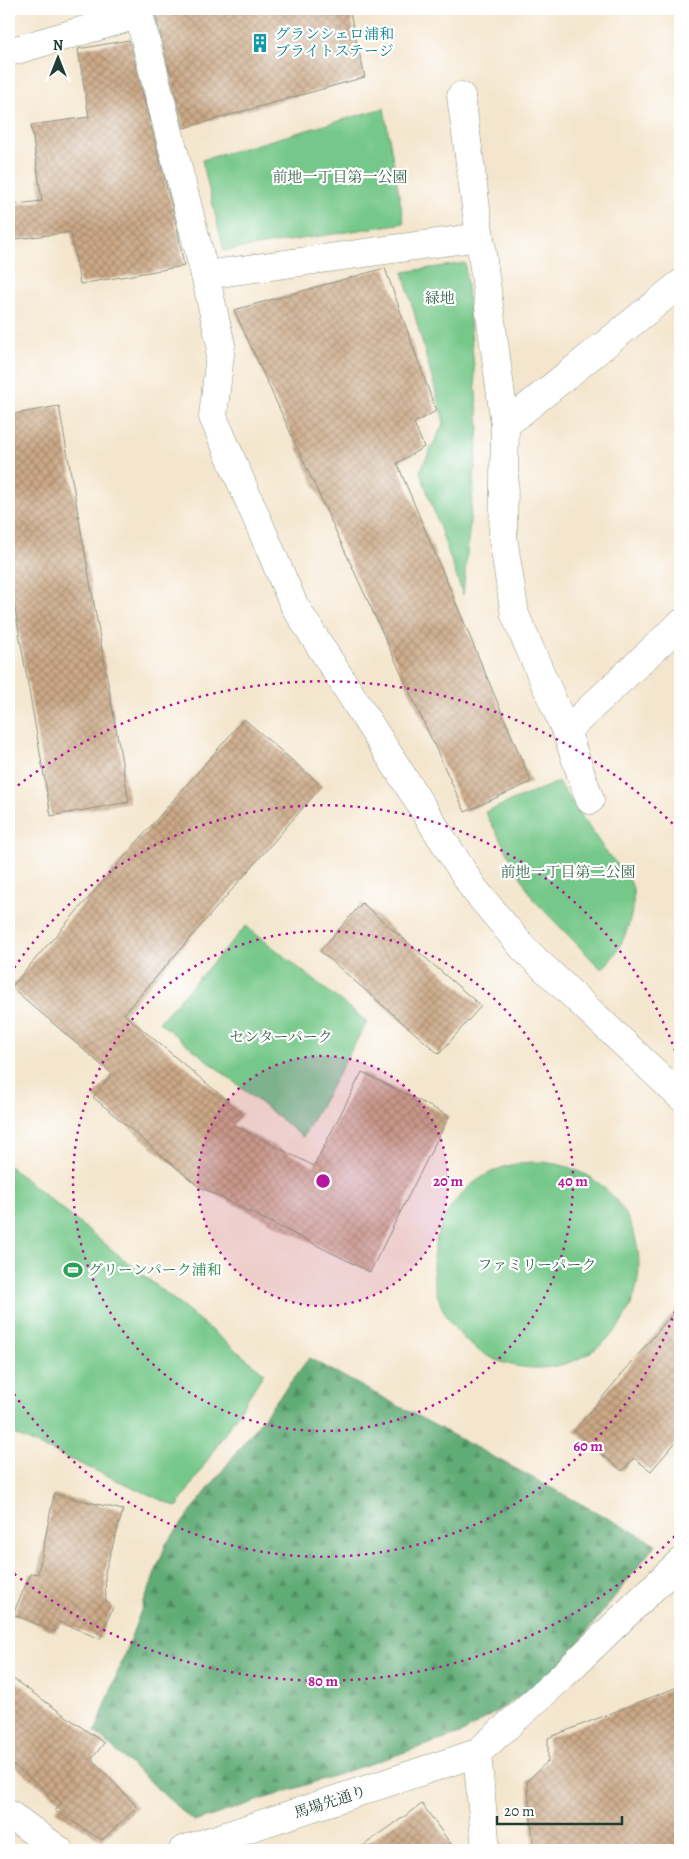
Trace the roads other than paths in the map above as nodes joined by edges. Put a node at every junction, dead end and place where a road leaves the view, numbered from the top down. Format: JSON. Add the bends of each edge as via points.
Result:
{"nodes":[{"id":1,"x":137,"y":12,"type":"edge"},
{"id":2,"x":9,"y":52,"type":"edge"},
{"id":3,"x":461,"y":96,"type":"dead end"},
{"id":4,"x":480,"y":237,"type":"junction"},
{"id":5,"x":206,"y":275,"type":"junction"},
{"id":6,"x":680,"y":284,"type":"edge"},
{"id":7,"x":505,"y":425,"type":"junction"},
{"id":8,"x":680,"y":624,"type":"edge"},
{"id":9,"x":566,"y":731,"type":"junction"},
{"id":10,"x":590,"y":800,"type":"dead end"},
{"id":11,"x":680,"y":1096,"type":"edge"},
{"id":12,"x":680,"y":1562,"type":"edge"},
{"id":13,"x":477,"y":1753,"type":"junction"},
{"id":14,"x":9,"y":1814,"type":"edge"},
{"id":15,"x":59,"y":1850,"type":"edge"},
{"id":16,"x":183,"y":1850,"type":"edge"},
{"id":17,"x":486,"y":1850,"type":"edge"}],
"edges":[{"from":1,"to":2,"type":"street"},
{"from":1,"to":5,"type":"street"},
{"from":3,"to":4,"type":"street"},
{"from":4,"to":5,"type":"street"},
{"from":4,"to":7,"type":"street"},
{"from":5,"to":11,"type":"street","via":[[221,346],[213,417],[294,605],[474,889],[524,949]]},
{"from":6,"to":7,"type":"street"},
{"from":7,"to":9,"type":"street","via":[[503,538],[515,615]]},
{"from":8,"to":9,"type":"street"},
{"from":9,"to":10,"type":"street"},
{"from":12,"to":13,"type":"street"},
{"from":13,"to":16,"type":"street","name":"馬場先通り"},
{"from":13,"to":17,"type":"street"},
{"from":14,"to":15,"type":"street"}]}
